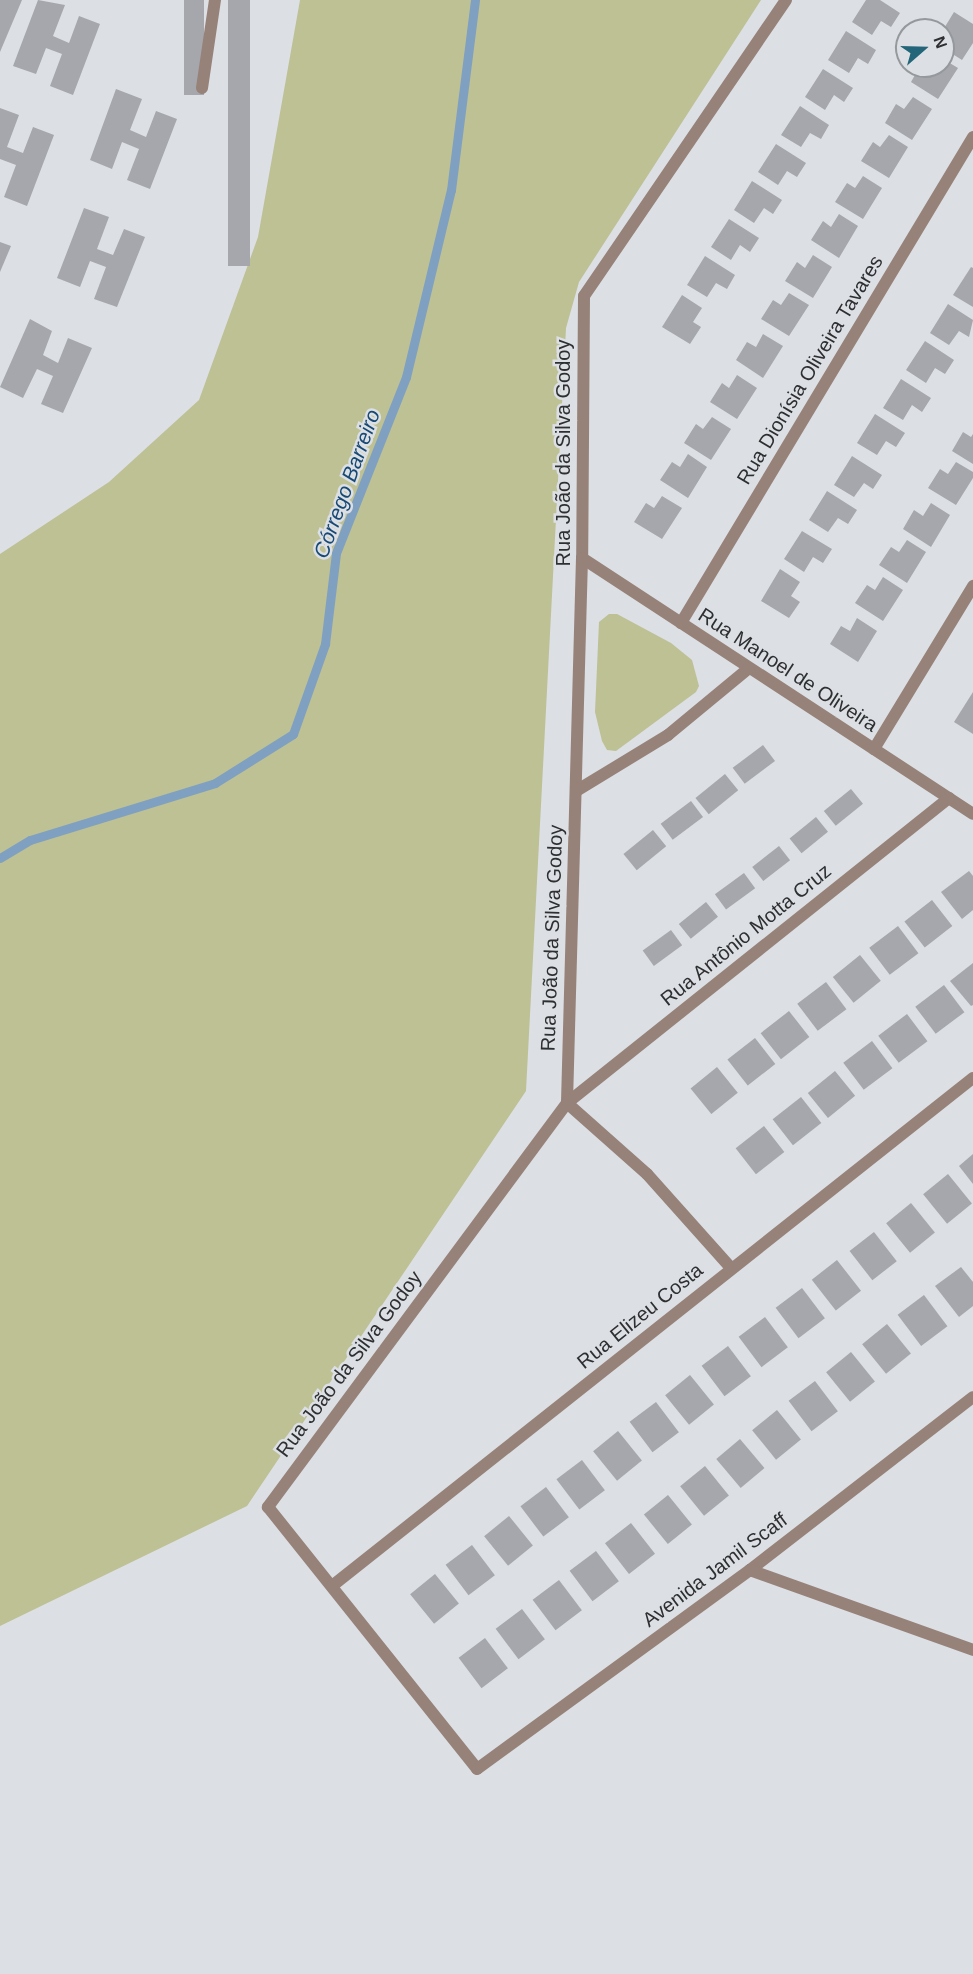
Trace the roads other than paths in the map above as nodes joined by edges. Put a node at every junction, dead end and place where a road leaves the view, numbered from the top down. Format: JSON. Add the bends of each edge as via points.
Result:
{"nodes":[{"id":1,"x":215,"y":0,"type":"edge"},
{"id":2,"x":786,"y":0,"type":"edge"},
{"id":3,"x":202,"y":88,"type":"dead end"},
{"id":4,"x":973,"y":138,"type":"edge"},
{"id":5,"x":582,"y":558,"type":"junction"},
{"id":6,"x":973,"y":586,"type":"edge"},
{"id":7,"x":681,"y":623,"type":"junction"},
{"id":8,"x":749,"y":668,"type":"junction"},
{"id":9,"x":874,"y":749,"type":"junction"},
{"id":10,"x":576,"y":791,"type":"junction"},
{"id":11,"x":949,"y":798,"type":"junction"},
{"id":12,"x":973,"y":814,"type":"edge"},
{"id":13,"x":973,"y":1078,"type":"edge"},
{"id":14,"x":567,"y":1103,"type":"junction"},
{"id":15,"x":731,"y":1268,"type":"junction"},
{"id":16,"x":973,"y":1397,"type":"edge"},
{"id":17,"x":750,"y":1570,"type":"junction"},
{"id":18,"x":332,"y":1586,"type":"junction"},
{"id":19,"x":973,"y":1650,"type":"edge"},
{"id":20,"x":477,"y":1769,"type":"joint"}],
"edges":[{"from":1,"to":3,"type":"street"},
{"from":2,"to":5,"type":"street","name":"Rua João da Silva Godoy","via":[[584,296]]},
{"from":4,"to":7,"type":"street","name":"Rua Dionísia Oliveira Tavares"},
{"from":5,"to":7,"type":"street","name":"Rua Manoel de Oliveira"},
{"from":5,"to":10,"type":"street","name":"Rua João da Silva Godoy"},
{"from":6,"to":9,"type":"street"},
{"from":7,"to":8,"type":"street","name":"Rua Manoel de Oliveira"},
{"from":8,"to":9,"type":"street","name":"Rua Manoel de Oliveira"},
{"from":8,"to":10,"type":"street","via":[[668,735]]},
{"from":9,"to":11,"type":"street","name":"Rua Manoel de Oliveira"},
{"from":10,"to":14,"type":"street","name":"Rua João da Silva Godoy"},
{"from":11,"to":12,"type":"street","name":"Rua Manoel de Oliveira"},
{"from":11,"to":14,"type":"street","name":"Rua Antônio Motta Cruz"},
{"from":13,"to":15,"type":"street","name":"Rua Elizeu Costa"},
{"from":14,"to":15,"type":"street","via":[[647,1174]]},
{"from":14,"to":18,"type":"street","name":"Rua João da Silva Godoy","via":[[268,1507]]},
{"from":15,"to":18,"type":"street","name":"Rua Elizeu Costa"},
{"from":16,"to":17,"type":"street","name":"Avenida Jamil Scaff"},
{"from":17,"to":19,"type":"street"},
{"from":17,"to":20,"type":"street","name":"Avenida Jamil Scaff"},
{"from":18,"to":20,"type":"street","name":"Rua João da Silva Godoy"}]}
